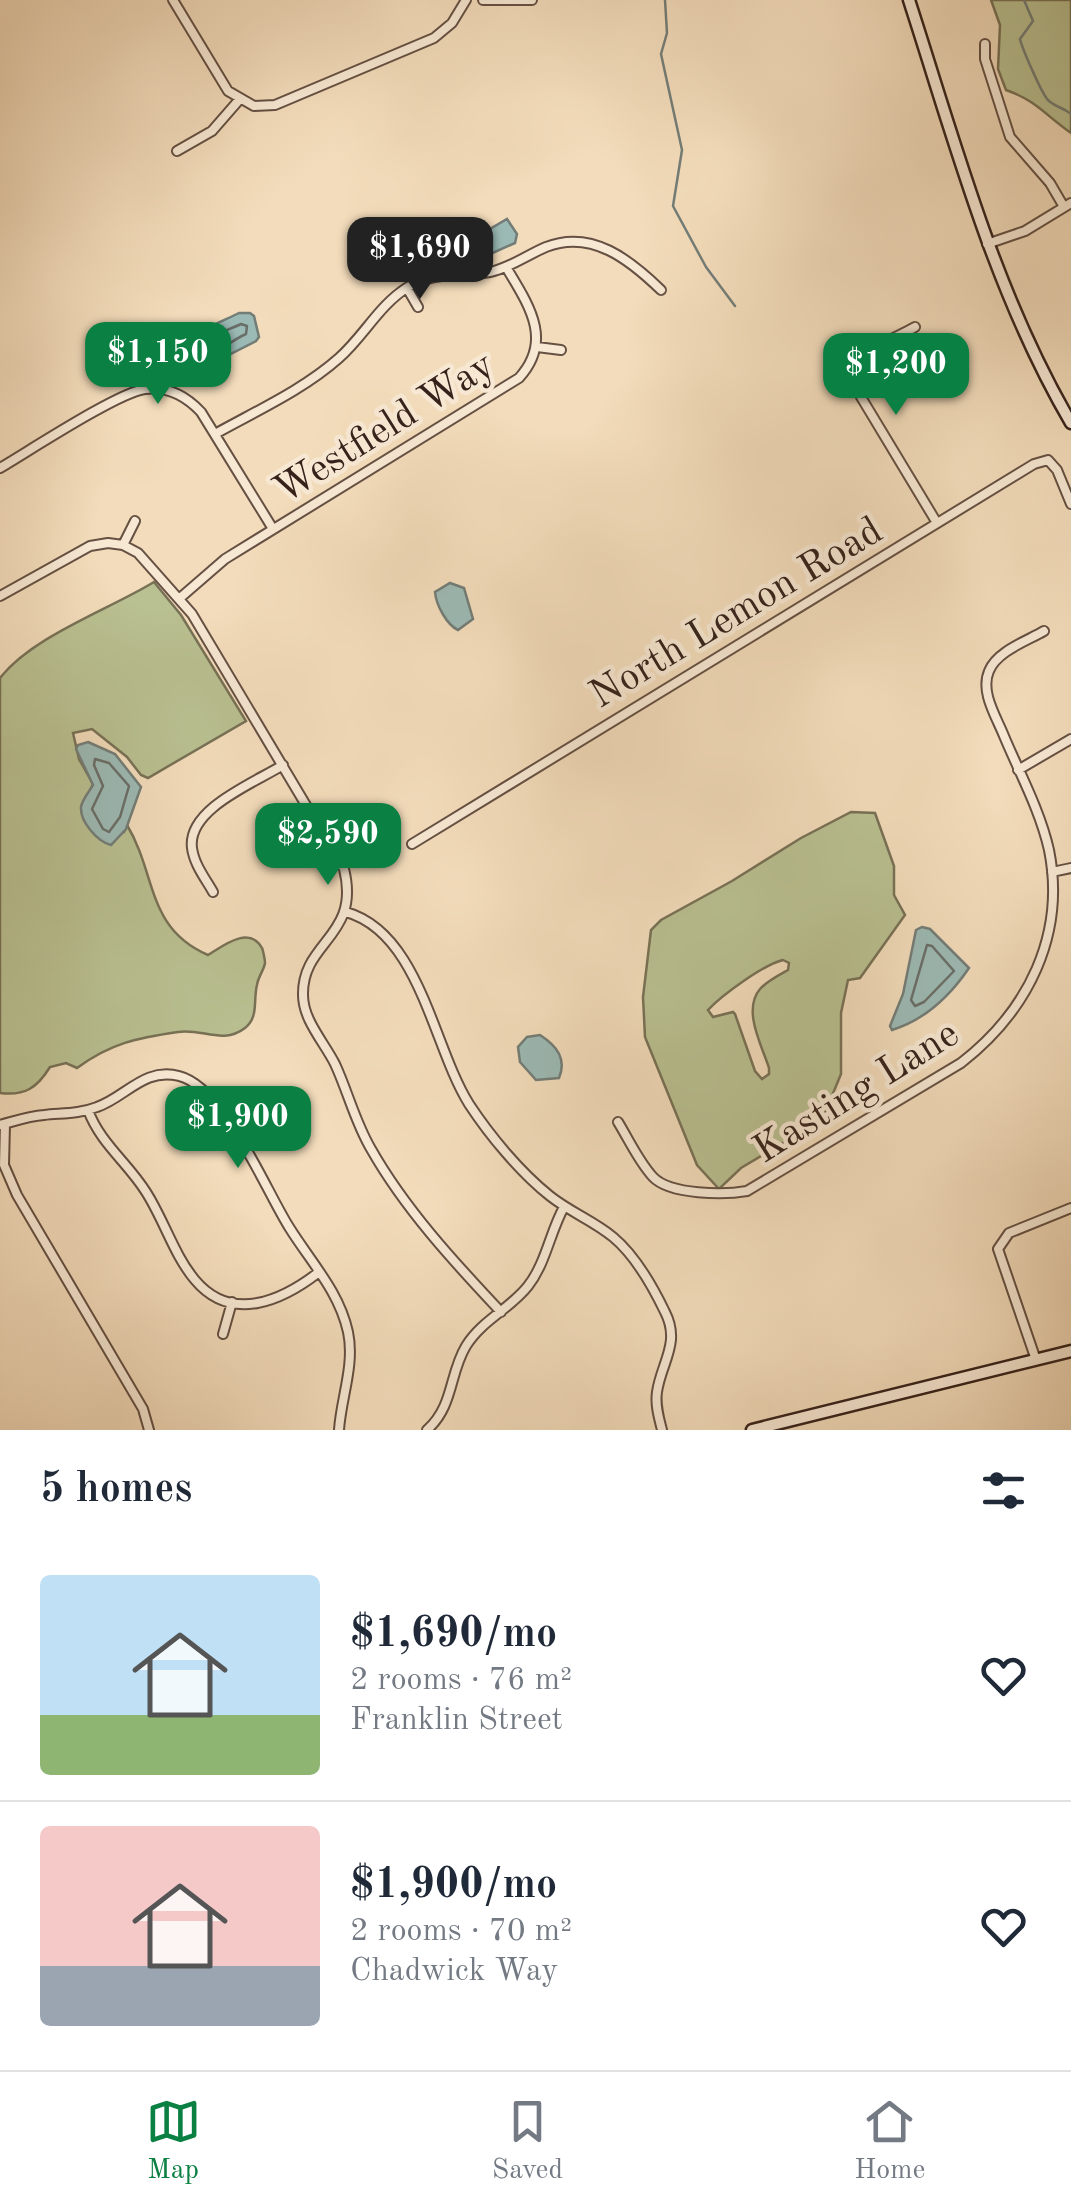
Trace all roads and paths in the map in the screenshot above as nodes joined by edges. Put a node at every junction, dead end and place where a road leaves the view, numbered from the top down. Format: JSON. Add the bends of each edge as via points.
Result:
{"nodes":[{"id":1,"x":173,"y":0,"type":"edge"},
{"id":2,"x":466,"y":0,"type":"edge"},
{"id":3,"x":483,"y":0,"type":"edge"},
{"id":4,"x":532,"y":0,"type":"edge"},
{"id":5,"x":910,"y":0,"type":"edge"},
{"id":6,"x":985,"y":44,"type":"dead end"},
{"id":7,"x":240,"y":100,"type":"junction"},
{"id":8,"x":176,"y":151,"type":"dead end"},
{"id":9,"x":1068,"y":205,"type":"edge"},
{"id":10,"x":986,"y":244,"type":"junction"},
{"id":11,"x":506,"y":267,"type":"junction"},
{"id":12,"x":407,"y":288,"type":"junction"},
{"id":13,"x":660,"y":290,"type":"dead end"},
{"id":14,"x":418,"y":307,"type":"dead end"},
{"id":15,"x":916,"y":327,"type":"dead end"},
{"id":16,"x":537,"y":347,"type":"junction"},
{"id":17,"x":560,"y":350,"type":"dead end"},
{"id":18,"x":1071,"y":423,"type":"edge"},
{"id":19,"x":215,"y":434,"type":"junction"},
{"id":20,"x":0,"y":468,"type":"edge"},
{"id":21,"x":1071,"y":504,"type":"edge"},
{"id":22,"x":135,"y":520,"type":"dead end"},
{"id":23,"x":937,"y":523,"type":"junction"},
{"id":24,"x":273,"y":530,"type":"junction"},
{"id":25,"x":124,"y":546,"type":"junction"},
{"id":26,"x":0,"y":596,"type":"edge"},
{"id":27,"x":180,"y":598,"type":"junction"},
{"id":28,"x":1044,"y":631,"type":"dead end"},
{"id":29,"x":1071,"y":739,"type":"edge"},
{"id":30,"x":283,"y":766,"type":"junction"},
{"id":31,"x":1018,"y":770,"type":"junction"},
{"id":32,"x":412,"y":844,"type":"dead end"},
{"id":33,"x":1071,"y":868,"type":"edge"},
{"id":34,"x":1052,"y":872,"type":"junction"},
{"id":35,"x":213,"y":892,"type":"dead end"},
{"id":36,"x":346,"y":912,"type":"junction"},
{"id":37,"x":88,"y":1110,"type":"junction"},
{"id":38,"x":618,"y":1122,"type":"dead end"},
{"id":39,"x":2,"y":1125,"type":"edge"},
{"id":40,"x":564,"y":1207,"type":"junction"},
{"id":41,"x":1071,"y":1208,"type":"edge"},
{"id":42,"x":319,"y":1272,"type":"junction"},
{"id":43,"x":232,"y":1302,"type":"junction"},
{"id":44,"x":500,"y":1312,"type":"junction"},
{"id":45,"x":223,"y":1334,"type":"dead end"},
{"id":46,"x":1071,"y":1351,"type":"edge"},
{"id":47,"x":1036,"y":1360,"type":"junction"},
{"id":48,"x":149,"y":1430,"type":"edge"},
{"id":49,"x":339,"y":1430,"type":"edge"},
{"id":50,"x":427,"y":1430,"type":"edge"},
{"id":51,"x":662,"y":1430,"type":"edge"},
{"id":52,"x":752,"y":1430,"type":"edge"}],
"edges":[{"from":1,"to":7,"type":"street","via":[[220,80]]},
{"from":2,"to":7,"type":"street","via":[[434,38],[275,105]]},
{"from":3,"to":4,"type":"street"},
{"from":5,"to":10,"type":"main road"},
{"from":6,"to":9,"type":"street","via":[[1010,137]]},
{"from":7,"to":8,"type":"street","via":[[212,130]]},
{"from":9,"to":10,"type":"street"},
{"from":10,"to":18,"type":"main road"},
{"from":11,"to":12,"type":"street","via":[[432,277]]},
{"from":11,"to":13,"type":"street","via":[[551,245],[581,242],[622,257]]},
{"from":11,"to":16,"type":"street","name":"Westfield Way","via":[[533,314]]},
{"from":12,"to":14,"type":"street"},
{"from":12,"to":19,"type":"street","via":[[332,364]]},
{"from":15,"to":23,"type":"street","via":[[866,355],[855,380]]},
{"from":16,"to":17,"type":"street"},
{"from":16,"to":24,"type":"street","name":"Westfield Way","via":[[519,378]]},
{"from":19,"to":20,"type":"street","via":[[188,399],[140,390]]},
{"from":19,"to":24,"type":"street"},
{"from":21,"to":23,"type":"street","name":"North Lemon Road","via":[[1054,464],[1044,460]]},
{"from":22,"to":25,"type":"street"},
{"from":23,"to":32,"type":"street","name":"North Lemon Road"},
{"from":24,"to":27,"type":"street","name":"Westfield Way"},
{"from":25,"to":26,"type":"street","via":[[90,546]]},
{"from":25,"to":27,"type":"street"},
{"from":27,"to":30,"type":"street"},
{"from":28,"to":31,"type":"street","name":"Kasting Lane","via":[[1000,658],[987,678],[989,701]]},
{"from":29,"to":31,"type":"street"},
{"from":30,"to":35,"type":"street","via":[[197,822],[192,850]]},
{"from":30,"to":36,"type":"street","via":[[344,870]]},
{"from":31,"to":34,"type":"street","name":"Kasting Lane","via":[[1042,826]]},
{"from":33,"to":34,"type":"street"},
{"from":34,"to":38,"type":"street","name":"Kasting Lane","via":[[1051,920],[1037,972],[993,1036],[759,1187],[723,1194],[662,1184]]},
{"from":36,"to":40,"type":"street","via":[[386,936],[424,998],[471,1107],[528,1176]]},
{"from":36,"to":44,"type":"street","via":[[306,974],[309,1019],[389,1178]]},
{"from":37,"to":39,"type":"street"},
{"from":37,"to":42,"type":"street","via":[[149,1076],[194,1082],[242,1142]]},
{"from":37,"to":43,"type":"street","via":[[144,1188],[194,1279]]},
{"from":39,"to":48,"type":"street","via":[[4,1165],[17,1195],[144,1409]]},
{"from":40,"to":44,"type":"street","via":[[532,1281]]},
{"from":40,"to":51,"type":"street","via":[[625,1248],[666,1314],[672,1340],[657,1394]]},
{"from":41,"to":47,"type":"street","via":[[1009,1232],[1000,1244]]},
{"from":42,"to":43,"type":"street","via":[[270,1302]]},
{"from":42,"to":49,"type":"street","via":[[349,1338]]},
{"from":43,"to":45,"type":"street"},
{"from":44,"to":50,"type":"street","via":[[464,1349],[448,1402]]},
{"from":46,"to":47,"type":"main road"},
{"from":47,"to":52,"type":"main road"}]}
